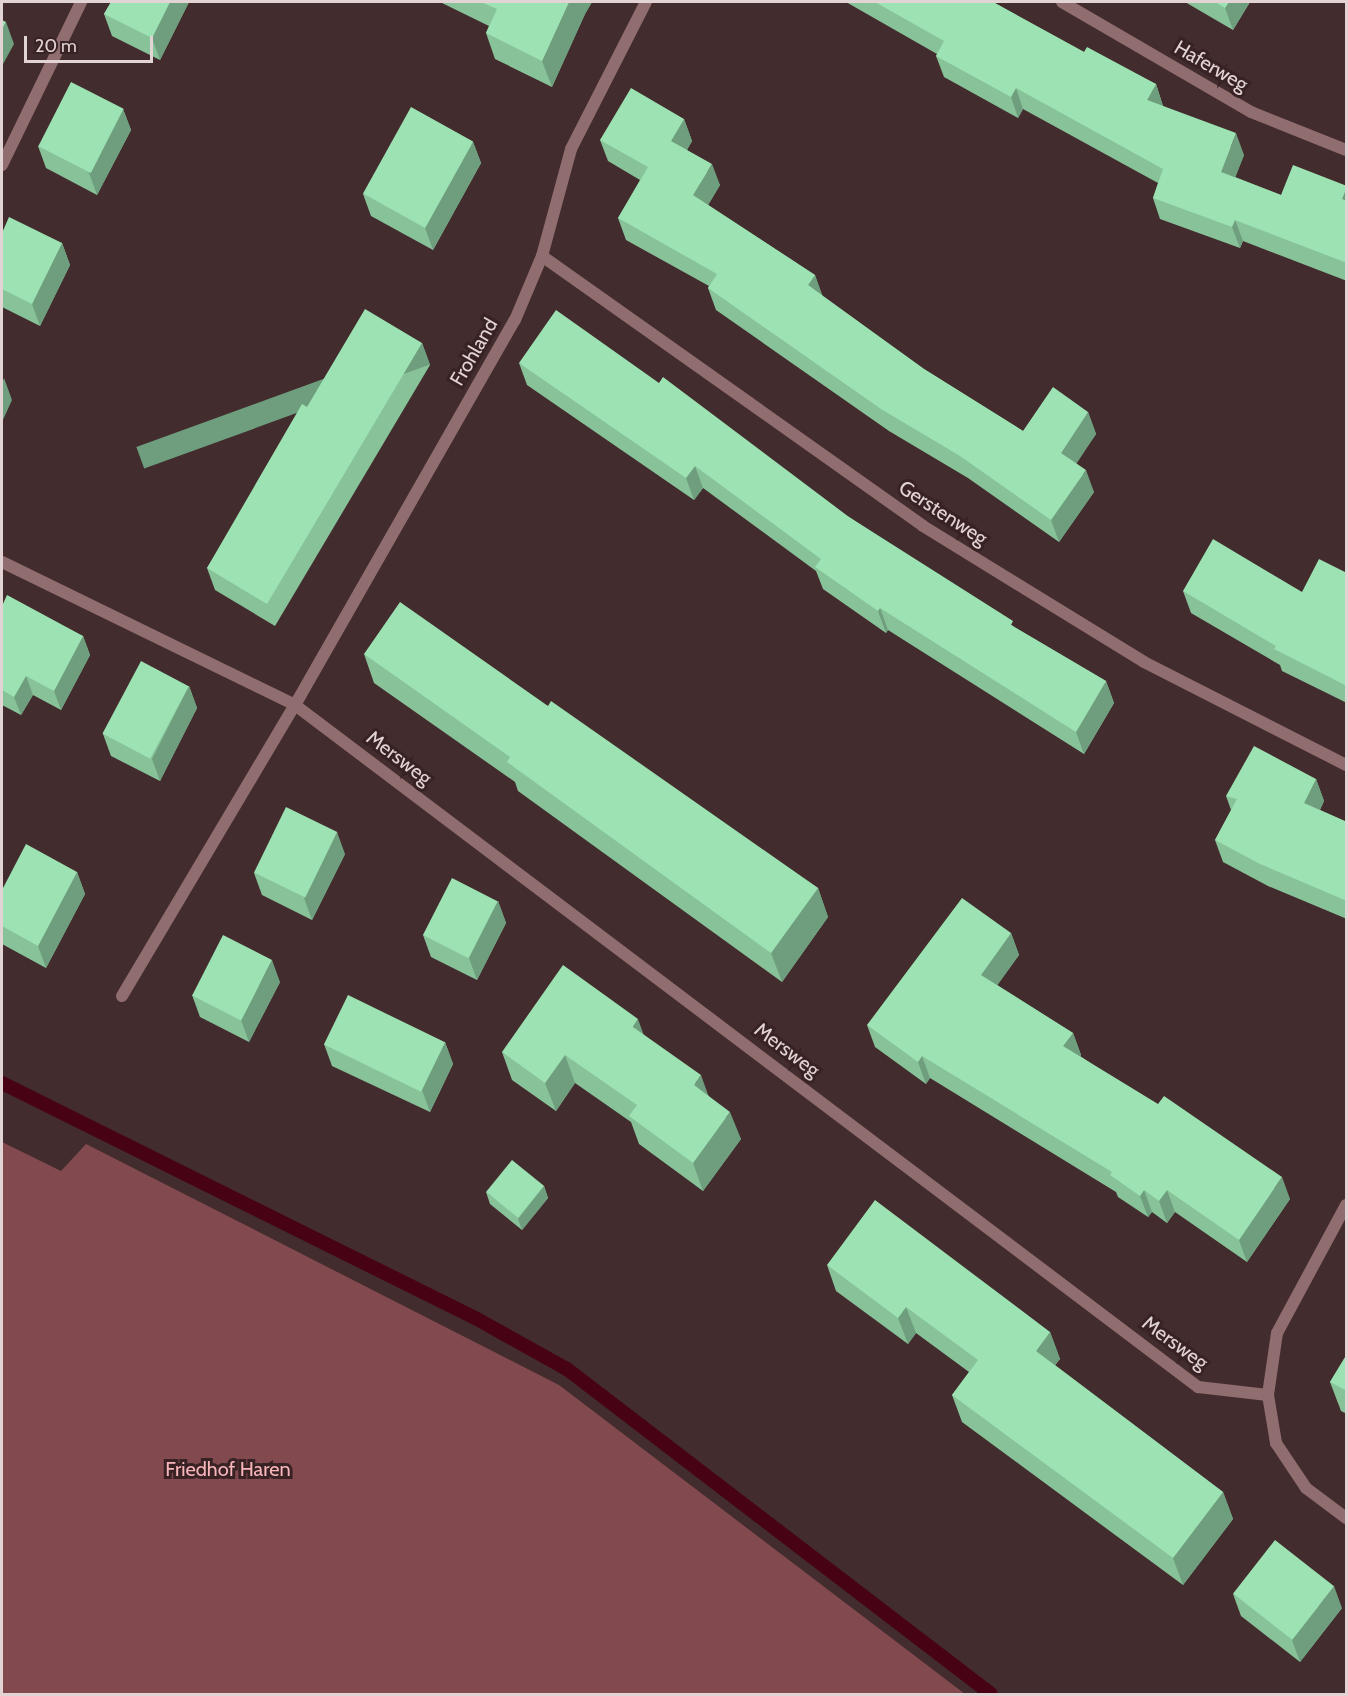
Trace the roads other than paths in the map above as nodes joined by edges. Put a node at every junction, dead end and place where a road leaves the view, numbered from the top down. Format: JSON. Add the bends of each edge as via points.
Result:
{"nodes":[{"id":1,"x":81,"y":2,"type":"edge"},
{"id":2,"x":646,"y":2,"type":"edge"},
{"id":3,"x":1062,"y":2,"type":"edge"},
{"id":4,"x":1347,"y":150,"type":"edge"},
{"id":5,"x":2,"y":165,"type":"edge"},
{"id":6,"x":542,"y":256,"type":"junction"},
{"id":7,"x":2,"y":562,"type":"edge"},
{"id":8,"x":295,"y":705,"type":"junction"},
{"id":9,"x":1347,"y":765,"type":"edge"},
{"id":10,"x":122,"y":996,"type":"dead end"},
{"id":11,"x":1347,"y":1205,"type":"edge"},
{"id":12,"x":1268,"y":1395,"type":"junction"},
{"id":13,"x":1347,"y":1518,"type":"edge"}],
"edges":[{"from":1,"to":5,"type":"street"},
{"from":2,"to":6,"type":"street","name":"Frohland","via":[[571,149]]},
{"from":3,"to":4,"type":"street","name":"Haferweg","via":[[1251,112]]},
{"from":6,"to":8,"type":"street","name":"Frohland","via":[[515,320]]},
{"from":6,"to":9,"type":"street","name":"Gerstenweg","via":[[951,543],[1144,662]]},
{"from":7,"to":8,"type":"street","name":"Mersweg"},
{"from":8,"to":10,"type":"street"},
{"from":8,"to":12,"type":"street","name":"Mersweg","via":[[1198,1387]]},
{"from":11,"to":12,"type":"street","via":[[1278,1333]]},
{"from":12,"to":13,"type":"street","via":[[1276,1443],[1306,1488]]}]}
